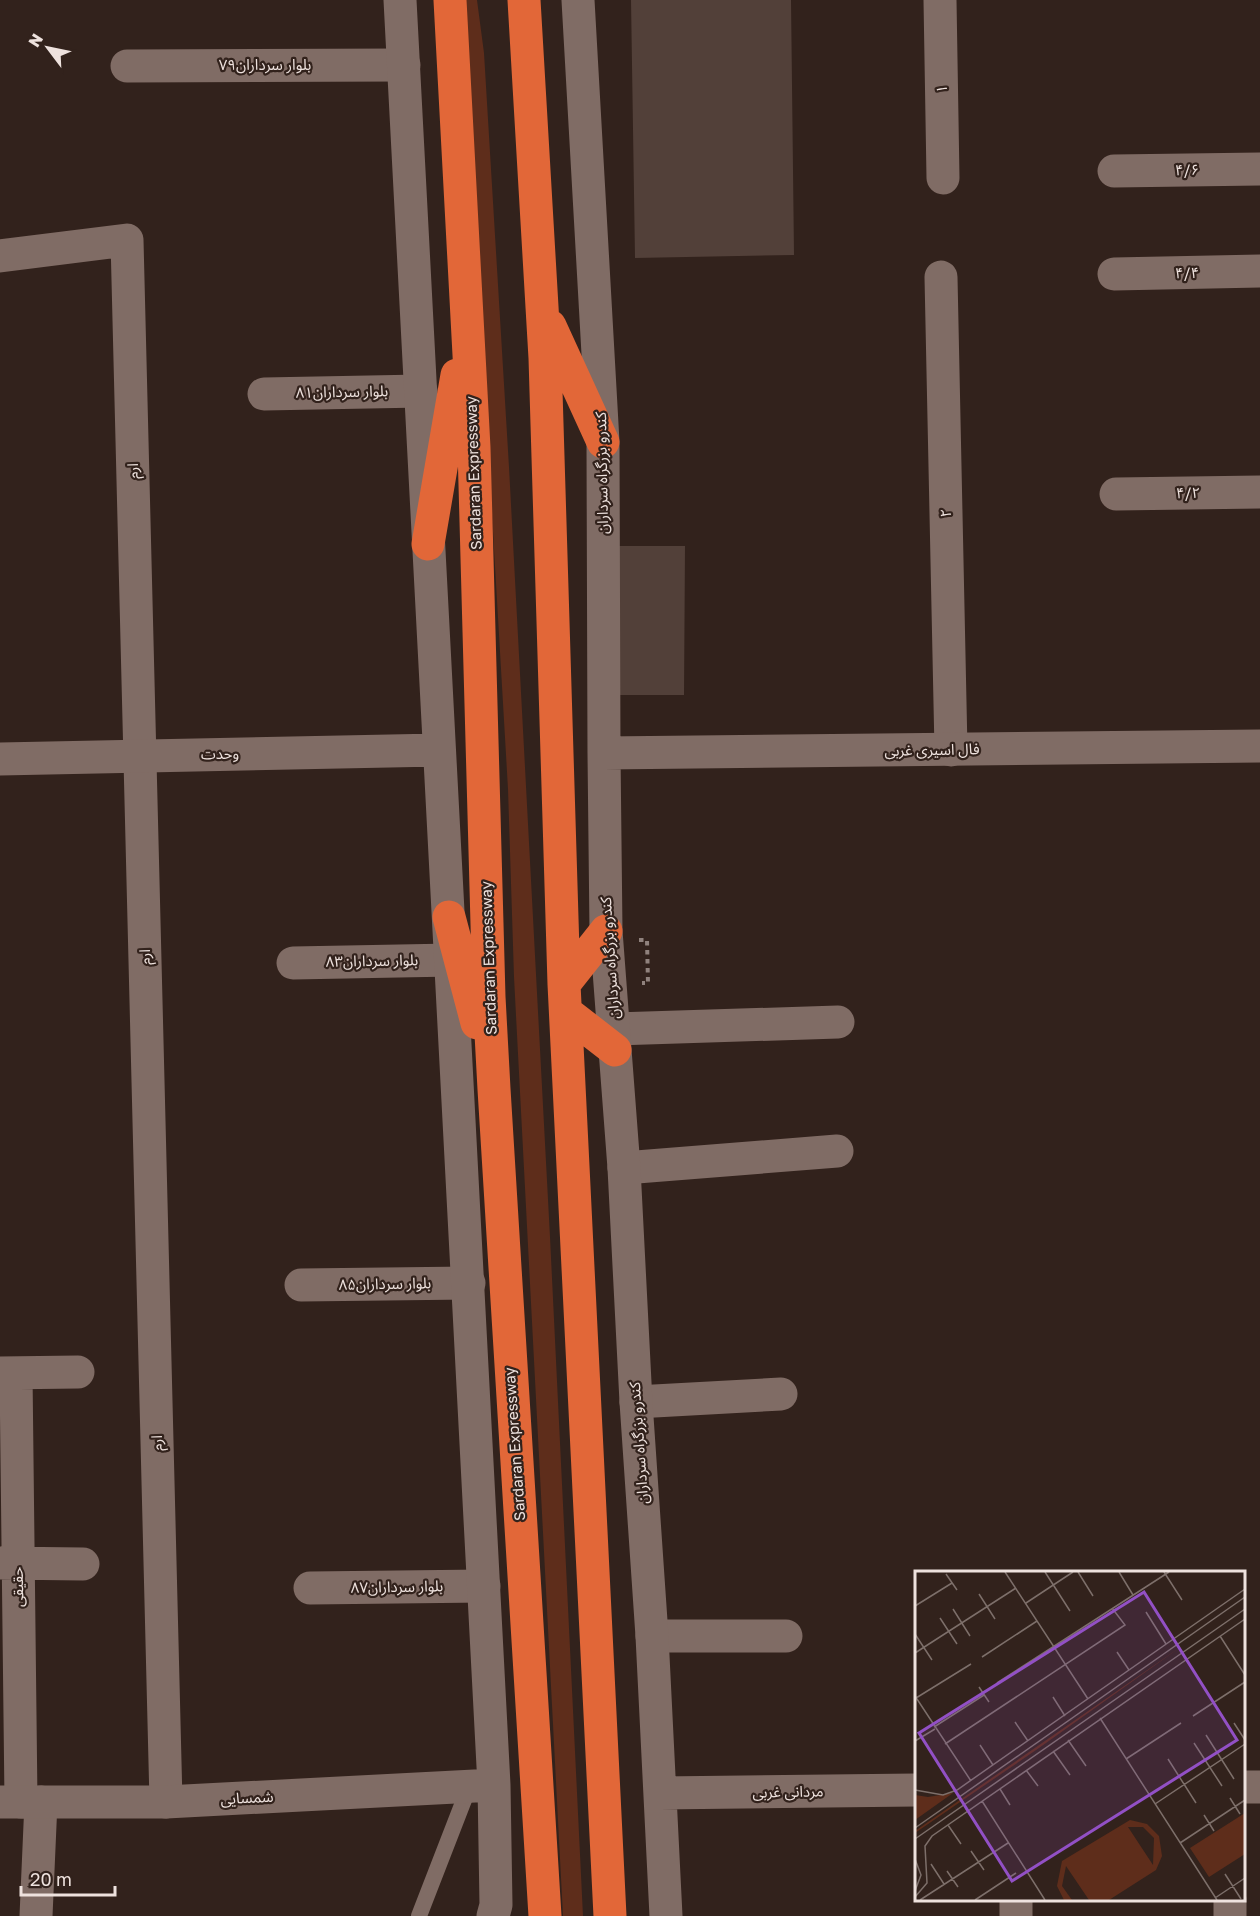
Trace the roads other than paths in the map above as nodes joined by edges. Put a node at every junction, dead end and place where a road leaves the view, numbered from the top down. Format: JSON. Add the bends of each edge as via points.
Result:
{"nodes":[{"id":1,"x":400,"y":0,"type":"edge"},
{"id":2,"x":450,"y":0,"type":"edge"},
{"id":3,"x":524,"y":0,"type":"edge"},
{"id":4,"x":541,"y":0,"type":"edge"},
{"id":5,"x":578,"y":0,"type":"edge"},
{"id":6,"x":940,"y":0,"type":"edge"},
{"id":7,"x":527,"y":43,"type":"junction"},
{"id":8,"x":404,"y":64,"type":"junction"},
{"id":9,"x":127,"y":66,"type":"dead end"},
{"id":10,"x":1260,"y":169,"type":"edge"},
{"id":11,"x":1114,"y":171,"type":"dead end"},
{"id":12,"x":943,"y":178,"type":"dead end"},
{"id":13,"x":0,"y":256,"type":"edge"},
{"id":14,"x":1260,"y":271,"type":"edge"},
{"id":15,"x":1114,"y":274,"type":"dead end"},
{"id":16,"x":941,"y":277,"type":"dead end"},
{"id":17,"x":542,"y":309,"type":"junction"},
{"id":18,"x":467,"y":314,"type":"junction"},
{"id":19,"x":421,"y":391,"type":"junction"},
{"id":20,"x":264,"y":394,"type":"dead end"},
{"id":21,"x":603,"y":442,"type":"junction"},
{"id":22,"x":1260,"y":492,"type":"edge"},
{"id":23,"x":1116,"y":494,"type":"dead end"},
{"id":24,"x":428,"y":544,"type":"junction"},
{"id":25,"x":1260,"y":746,"type":"edge"},
{"id":26,"x":439,"y":750,"type":"junction"},
{"id":27,"x":951,"y":750,"type":"junction"},
{"id":28,"x":604,"y":753,"type":"junction"},
{"id":29,"x":140,"y":756,"type":"junction"},
{"id":30,"x":0,"y":759,"type":"edge"},
{"id":31,"x":449,"y":917,"type":"junction"},
{"id":32,"x":606,"y":931,"type":"junction"},
{"id":33,"x":452,"y":960,"type":"junction"},
{"id":34,"x":293,"y":963,"type":"dead end"},
{"id":35,"x":565,"y":998,"type":"junction"},
{"id":36,"x":838,"y":1022,"type":"dead end"},
{"id":37,"x":615,"y":1040,"type":"junction"},
{"id":38,"x":494,"y":1089,"type":"junction"},
{"id":39,"x":837,"y":1151,"type":"dead end"},
{"id":40,"x":624,"y":1168,"type":"junction"},
{"id":41,"x":469,"y":1283,"type":"junction"},
{"id":42,"x":301,"y":1285,"type":"dead end"},
{"id":43,"x":78,"y":1372,"type":"dead end"},
{"id":44,"x":8,"y":1373,"type":"edge"},
{"id":45,"x":782,"y":1394,"type":"dead end"},
{"id":46,"x":636,"y":1402,"type":"junction"},
{"id":47,"x":9,"y":1563,"type":"edge"},
{"id":48,"x":83,"y":1564,"type":"dead end"},
{"id":49,"x":484,"y":1586,"type":"junction"},
{"id":50,"x":310,"y":1588,"type":"dead end"},
{"id":51,"x":652,"y":1635,"type":"junction"},
{"id":52,"x":786,"y":1636,"type":"dead end"},
{"id":53,"x":482,"y":1786,"type":"junction"},
{"id":54,"x":915,"y":1790,"type":"edge"},
{"id":55,"x":660,"y":1793,"type":"junction"},
{"id":56,"x":21,"y":1802,"type":"edge"},
{"id":57,"x":166,"y":1802,"type":"junction"},
{"id":58,"x":36,"y":1916,"type":"edge"},
{"id":59,"x":419,"y":1916,"type":"edge"},
{"id":60,"x":493,"y":1916,"type":"edge"},
{"id":61,"x":545,"y":1916,"type":"edge"},
{"id":62,"x":610,"y":1916,"type":"edge"},
{"id":63,"x":666,"y":1916,"type":"edge"}],
"edges":[{"from":1,"to":8,"type":"street"},
{"from":2,"to":18,"type":"highway","name":"Sardaran Expressway"},
{"from":3,"to":7,"type":"highway"},
{"from":4,"to":7,"type":"highway"},
{"from":5,"to":21,"type":"street","name":"کندرو بزرگراه سرداران"},
{"from":6,"to":12,"type":"street","name":"۱"},
{"from":7,"to":17,"type":"highway"},
{"from":8,"to":9,"type":"street","name":"بلوار سرداران۷۹"},
{"from":8,"to":19,"type":"street"},
{"from":10,"to":11,"type":"street","name":"۴/۶"},
{"from":13,"to":29,"type":"street","name":"ارم","via":[[128,240]]},
{"from":14,"to":15,"type":"street","name":"۴/۴"},
{"from":16,"to":27,"type":"street","name":"۲"},
{"from":17,"to":21,"type":"highway"},
{"from":17,"to":35,"type":"highway"},
{"from":18,"to":24,"type":"highway"},
{"from":18,"to":38,"type":"highway","name":"Sardaran Expressway"},
{"from":19,"to":20,"type":"street","name":"بلوار سرداران۸۱"},
{"from":19,"to":24,"type":"street"},
{"from":21,"to":28,"type":"street","name":"کندرو بزرگراه سرداران"},
{"from":22,"to":23,"type":"street","name":"۴/۲"},
{"from":24,"to":26,"type":"street"},
{"from":25,"to":27,"type":"street","name":"فال اسیری غربی"},
{"from":26,"to":29,"type":"street","name":"وحدت"},
{"from":26,"to":31,"type":"street"},
{"from":27,"to":28,"type":"street","name":"فال اسیری غربی"},
{"from":28,"to":32,"type":"street","name":"کندرو بزرگراه سرداران"},
{"from":29,"to":30,"type":"street","name":"وحدت"},
{"from":29,"to":57,"type":"street","name":"ارم"},
{"from":31,"to":33,"type":"street"},
{"from":31,"to":38,"type":"highway"},
{"from":32,"to":35,"type":"highway"},
{"from":32,"to":37,"type":"street","name":"کندرو بزرگراه سرداران"},
{"from":33,"to":34,"type":"street","name":"بلوار سرداران۸۳"},
{"from":33,"to":41,"type":"street"},
{"from":35,"to":37,"type":"highway"},
{"from":35,"to":62,"type":"highway"},
{"from":36,"to":37,"type":"street"},
{"from":37,"to":40,"type":"street","name":"کندرو بزرگراه سرداران"},
{"from":38,"to":61,"type":"highway","name":"Sardaran Expressway"},
{"from":39,"to":40,"type":"street"},
{"from":40,"to":46,"type":"street","name":"کندرو بزرگراه سرداران"},
{"from":41,"to":42,"type":"street","name":"بلوار سرداران۸۵"},
{"from":41,"to":49,"type":"street"},
{"from":43,"to":44,"type":"street"},
{"from":44,"to":47,"type":"street","name":"حقیقی"},
{"from":45,"to":46,"type":"street"},
{"from":46,"to":51,"type":"street","name":"کندرو بزرگراه سرداران"},
{"from":47,"to":48,"type":"street"},
{"from":47,"to":56,"type":"street","name":"حقیقی"},
{"from":49,"to":50,"type":"street","name":"بلوار سرداران۸۷"},
{"from":49,"to":53,"type":"street"},
{"from":51,"to":52,"type":"street"},
{"from":51,"to":55,"type":"street","name":"کندرو بزرگراه سرداران"},
{"from":53,"to":57,"type":"street","name":"شمسایی"},
{"from":53,"to":59,"type":"lane"},
{"from":53,"to":60,"type":"street","via":[[496,1905]]},
{"from":54,"to":55,"type":"street","name":"مردانی غربی"},
{"from":55,"to":63,"type":"street","name":"کندرو بزرگراه سرداران"},
{"from":56,"to":57,"type":"street","name":"شمسایی"},
{"from":56,"to":58,"type":"street","name":"حقیقی"}]}
